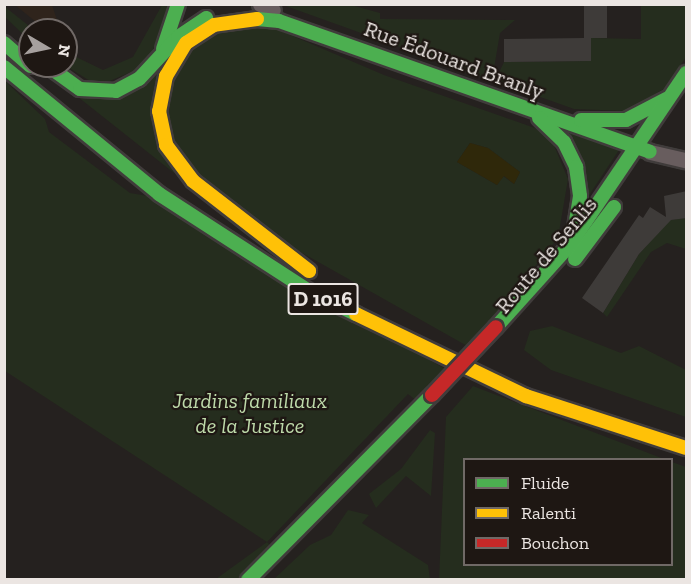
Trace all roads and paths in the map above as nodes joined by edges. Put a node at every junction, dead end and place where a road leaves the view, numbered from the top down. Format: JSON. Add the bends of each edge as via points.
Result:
{"nodes":[{"id":1,"x":178,"y":4,"type":"edge"},
{"id":2,"x":188,"y":4,"type":"edge"},
{"id":3,"x":266,"y":7,"type":"edge"},
{"id":4,"x":205,"y":18,"type":"edge"},
{"id":5,"x":224,"y":22,"type":"joint"},
{"id":6,"x":4,"y":30,"type":"edge"},
{"id":7,"x":18,"y":41,"type":"edge"},
{"id":8,"x":4,"y":43,"type":"edge"},
{"id":9,"x":18,"y":55,"type":"edge"},
{"id":10,"x":160,"y":57,"type":"junction"},
{"id":11,"x":4,"y":67,"type":"edge"},
{"id":12,"x":687,"y":73,"type":"edge"},
{"id":13,"x":45,"y":78,"type":"edge"},
{"id":14,"x":65,"y":78,"type":"edge"},
{"id":15,"x":680,"y":95,"type":"edge"},
{"id":16,"x":527,"y":110,"type":"junction"},
{"id":17,"x":581,"y":120,"type":"junction"},
{"id":18,"x":646,"y":146,"type":"junction"},
{"id":19,"x":687,"y":154,"type":"edge"},
{"id":20,"x":687,"y":160,"type":"edge"},
{"id":21,"x":153,"y":167,"type":"dead end"},
{"id":22,"x":176,"y":184,"type":"dead end"},
{"id":23,"x":569,"y":246,"type":"junction"},
{"id":24,"x":309,"y":271,"type":"junction"},
{"id":25,"x":502,"y":330,"type":"junction"},
{"id":26,"x":521,"y":376,"type":"dead end"},
{"id":27,"x":543,"y":384,"type":"dead end"},
{"id":28,"x":591,"y":420,"type":"junction"},
{"id":29,"x":681,"y":429,"type":"dead end"},
{"id":30,"x":404,"y":446,"type":"dead end"},
{"id":31,"x":687,"y":448,"type":"edge"},
{"id":32,"x":687,"y":457,"type":"edge"},
{"id":33,"x":361,"y":489,"type":"dead end"},
{"id":34,"x":248,"y":579,"type":"edge"},
{"id":35,"x":264,"y":579,"type":"edge"}],
"edges":[{"from":1,"to":10,"type":"main road"},
{"from":2,"to":4,"type":"street","name":"Rue Édouard Branly"},
{"from":3,"to":4,"type":"main road","name":"Rue Édouard Branly","via":[[240,7]]},
{"from":3,"to":17,"type":"main road","name":"Rue Édouard Branly"},
{"from":4,"to":5,"type":"street","name":"Rue Édouard Branly"},
{"from":4,"to":10,"type":"main road"},
{"from":4,"to":24,"type":"main road","via":[[179,52],[162,85],[159,121],[166,145],[194,181]]},
{"from":5,"to":16,"type":"main road","name":"Rue Édouard Branly","via":[[279,21]]},
{"from":6,"to":7,"type":"main road"},
{"from":8,"to":9,"type":"main road"},
{"from":10,"to":14,"type":"main road","via":[[139,79],[109,92],[80,89]]},
{"from":11,"to":28,"type":"main road","number":"D 1016","via":[[98,148],[268,267],[388,334]]},
{"from":12,"to":15,"type":"main road"},
{"from":13,"to":21,"type":"main road"},
{"from":15,"to":17,"type":"main road","via":[[635,118]]},
{"from":15,"to":18,"type":"main road"},
{"from":16,"to":18,"type":"main road","name":"Rue Édouard Branly"},
{"from":16,"to":23,"type":"main road","via":[[559,135],[576,167],[580,205]]},
{"from":17,"to":18,"type":"main road","name":"Rue Édouard Branly"},
{"from":18,"to":19,"type":"street"},
{"from":18,"to":20,"type":"street"},
{"from":18,"to":23,"type":"main road","name":"Route de Senlis"},
{"from":18,"to":25,"type":"main road","name":"Route de Senlis","via":[[593,238]]},
{"from":22,"to":24,"type":"main road","number":"D 1016"},
{"from":23,"to":25,"type":"main road","name":"Route de Senlis"},
{"from":24,"to":26,"type":"main road","number":"D 1016","via":[[432,337]]},
{"from":25,"to":30,"type":"main road","via":[[447,400]]},
{"from":25,"to":34,"type":"main road","bridge":true},
{"from":27,"to":29,"type":"main road"},
{"from":28,"to":31,"type":"main road","number":"D 1016"},
{"from":28,"to":32,"type":"main road","number":"D 1016"},
{"from":33,"to":35,"type":"main road"}]}
